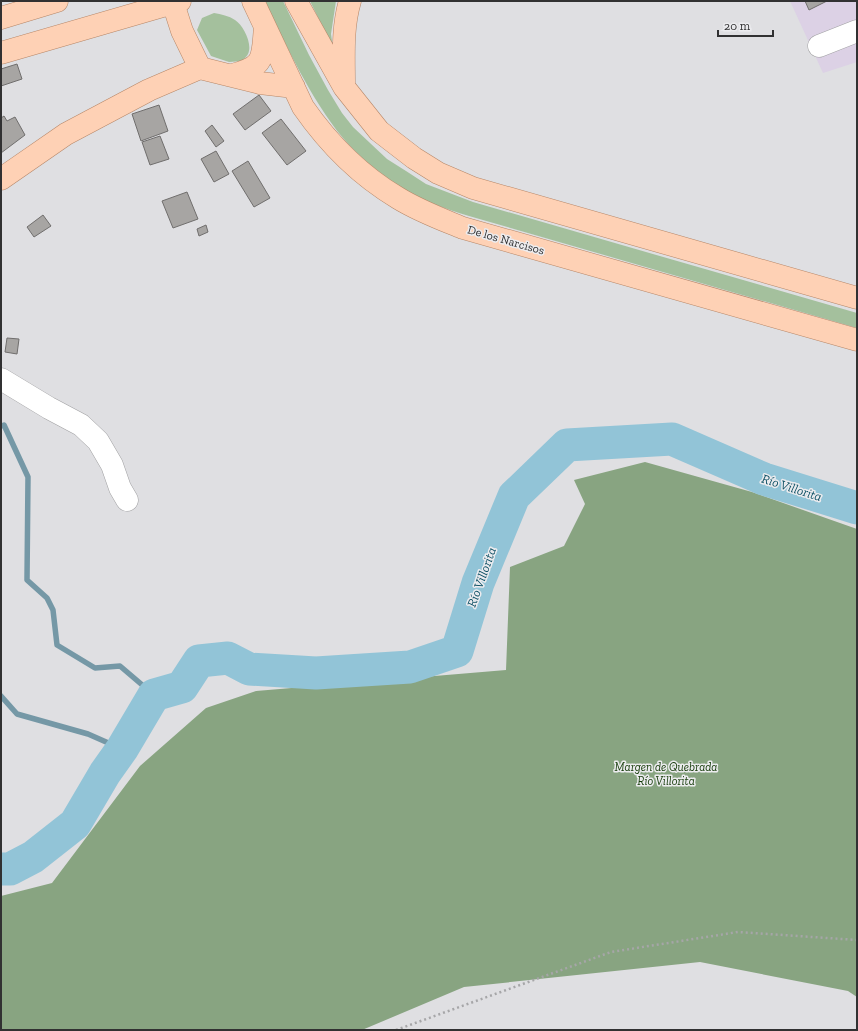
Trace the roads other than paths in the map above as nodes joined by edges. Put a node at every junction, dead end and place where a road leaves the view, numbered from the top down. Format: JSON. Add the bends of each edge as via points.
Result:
{"nodes":[{"id":1,"x":57,"y":1,"type":"edge"},
{"id":2,"x":253,"y":1,"type":"edge"},
{"id":3,"x":296,"y":1,"type":"edge"},
{"id":4,"x":350,"y":1,"type":"edge"},
{"id":5,"x":176,"y":2,"type":"edge"},
{"id":6,"x":1,"y":18,"type":"edge"},
{"id":7,"x":265,"y":27,"type":"junction"},
{"id":8,"x":857,"y":31,"type":"edge"},
{"id":9,"x":818,"y":46,"type":"dead end"},
{"id":10,"x":1,"y":53,"type":"edge"},
{"id":11,"x":200,"y":68,"type":"junction"},
{"id":12,"x":232,"y":75,"type":"junction"},
{"id":13,"x":294,"y":87,"type":"junction"},
{"id":14,"x":344,"y":87,"type":"junction"},
{"id":15,"x":1,"y":179,"type":"edge"},
{"id":16,"x":857,"y":298,"type":"edge"},
{"id":17,"x":857,"y":340,"type":"edge"},
{"id":18,"x":1,"y":379,"type":"edge"},
{"id":19,"x":127,"y":500,"type":"dead end"}],
"edges":[{"from":1,"to":6,"type":"main road"},
{"from":2,"to":7,"type":"main road","name":"De los Narcisos"},
{"from":3,"to":14,"type":"main road"},
{"from":4,"to":14,"type":"main road","via":[[344,41]]},
{"from":5,"to":10,"type":"main road"},
{"from":5,"to":11,"type":"main road","via":[[182,31]]},
{"from":7,"to":12,"type":"main road","via":[[262,56],[248,71]]},
{"from":7,"to":13,"type":"main road","name":"De los Narcisos"},
{"from":8,"to":9,"type":"street"},
{"from":11,"to":12,"type":"main road"},
{"from":11,"to":15,"type":"main road","via":[[149,90],[66,134]]},
{"from":12,"to":13,"type":"main road","via":[[260,83]]},
{"from":13,"to":17,"type":"main road","name":"De los Narcisos","via":[[303,107],[319,129],[355,167],[398,198],[430,214],[463,228]]},
{"from":14,"to":16,"type":"main road","via":[[379,131],[396,145],[438,173],[473,188]]},
{"from":18,"to":19,"type":"street","via":[[80,425],[98,441]]}]}
